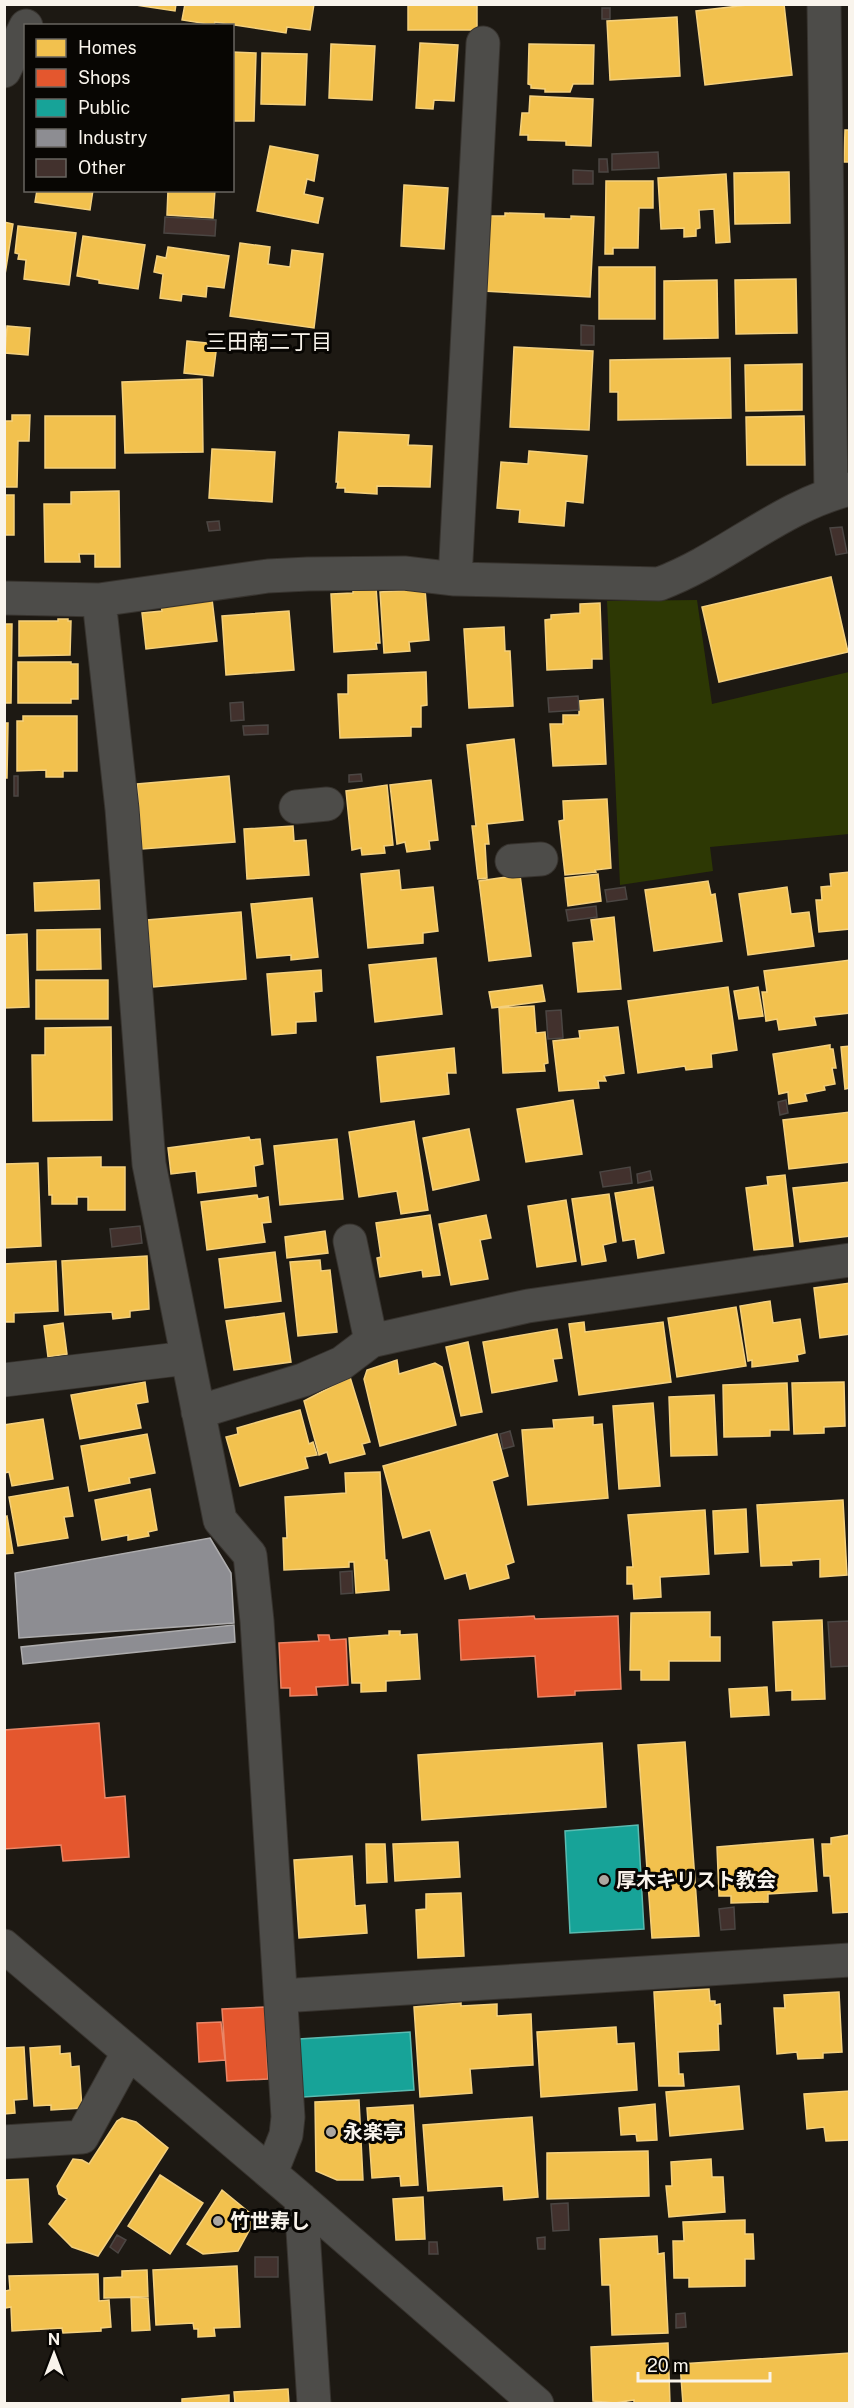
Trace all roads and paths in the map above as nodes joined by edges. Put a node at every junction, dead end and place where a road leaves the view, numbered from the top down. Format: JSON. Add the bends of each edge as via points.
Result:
{"nodes":[{"id":1,"x":36,"y":4,"type":"edge"},
{"id":2,"x":824,"y":4,"type":"edge"},
{"id":3,"x":27,"y":24,"type":"edge"},
{"id":4,"x":24,"y":30,"type":"edge"},
{"id":5,"x":483,"y":43,"type":"dead end"},
{"id":6,"x":4,"y":71,"type":"edge"},
{"id":7,"x":840,"y":492,"type":"edge"},
{"id":8,"x":455,"y":579,"type":"junction"},
{"id":9,"x":4,"y":598,"type":"edge"},
{"id":10,"x":99,"y":600,"type":"junction"},
{"id":11,"x":350,"y":1241,"type":"dead end"},
{"id":12,"x":849,"y":1260,"type":"edge"},
{"id":13,"x":371,"y":1341,"type":"junction"},
{"id":14,"x":187,"y":1358,"type":"junction"},
{"id":15,"x":4,"y":1380,"type":"edge"},
{"id":16,"x":198,"y":1412,"type":"junction"},
{"id":17,"x":4,"y":1946,"type":"edge"},
{"id":18,"x":849,"y":1960,"type":"edge"},
{"id":19,"x":281,"y":1996,"type":"junction"},
{"id":20,"x":128,"y":2053,"type":"junction"},
{"id":21,"x":4,"y":2142,"type":"edge"},
{"id":22,"x":271,"y":2173,"type":"junction"},
{"id":23,"x":301,"y":2199,"type":"junction"},
{"id":24,"x":314,"y":2403,"type":"edge"},
{"id":25,"x":537,"y":2403,"type":"edge"}],
"edges":[{"from":1,"to":3,"type":"street"},
{"from":2,"to":7,"type":"street"},
{"from":4,"to":6,"type":"street"},
{"from":5,"to":8,"type":"street"},
{"from":7,"to":8,"type":"street","via":[[802,506],[688,573],[659,584]]},
{"from":8,"to":10,"type":"street","via":[[404,573],[268,576]]},
{"from":9,"to":10,"type":"street"},
{"from":10,"to":14,"type":"street","via":[[122,810],[149,1164]]},
{"from":11,"to":13,"type":"street"},
{"from":12,"to":13,"type":"street","via":[[528,1306]]},
{"from":13,"to":16,"type":"street","via":[[342,1363],[303,1380]]},
{"from":14,"to":15,"type":"street"},
{"from":14,"to":16,"type":"street"},
{"from":16,"to":19,"type":"street","via":[[220,1520],[250,1555]]},
{"from":17,"to":20,"type":"street"},
{"from":18,"to":19,"type":"street"},
{"from":19,"to":22,"type":"street","via":[[288,2117],[286,2135]]},
{"from":20,"to":21,"type":"street","via":[[82,2137]]},
{"from":20,"to":22,"type":"street"},
{"from":22,"to":23,"type":"street"},
{"from":23,"to":24,"type":"street"},
{"from":23,"to":25,"type":"street"}]}
